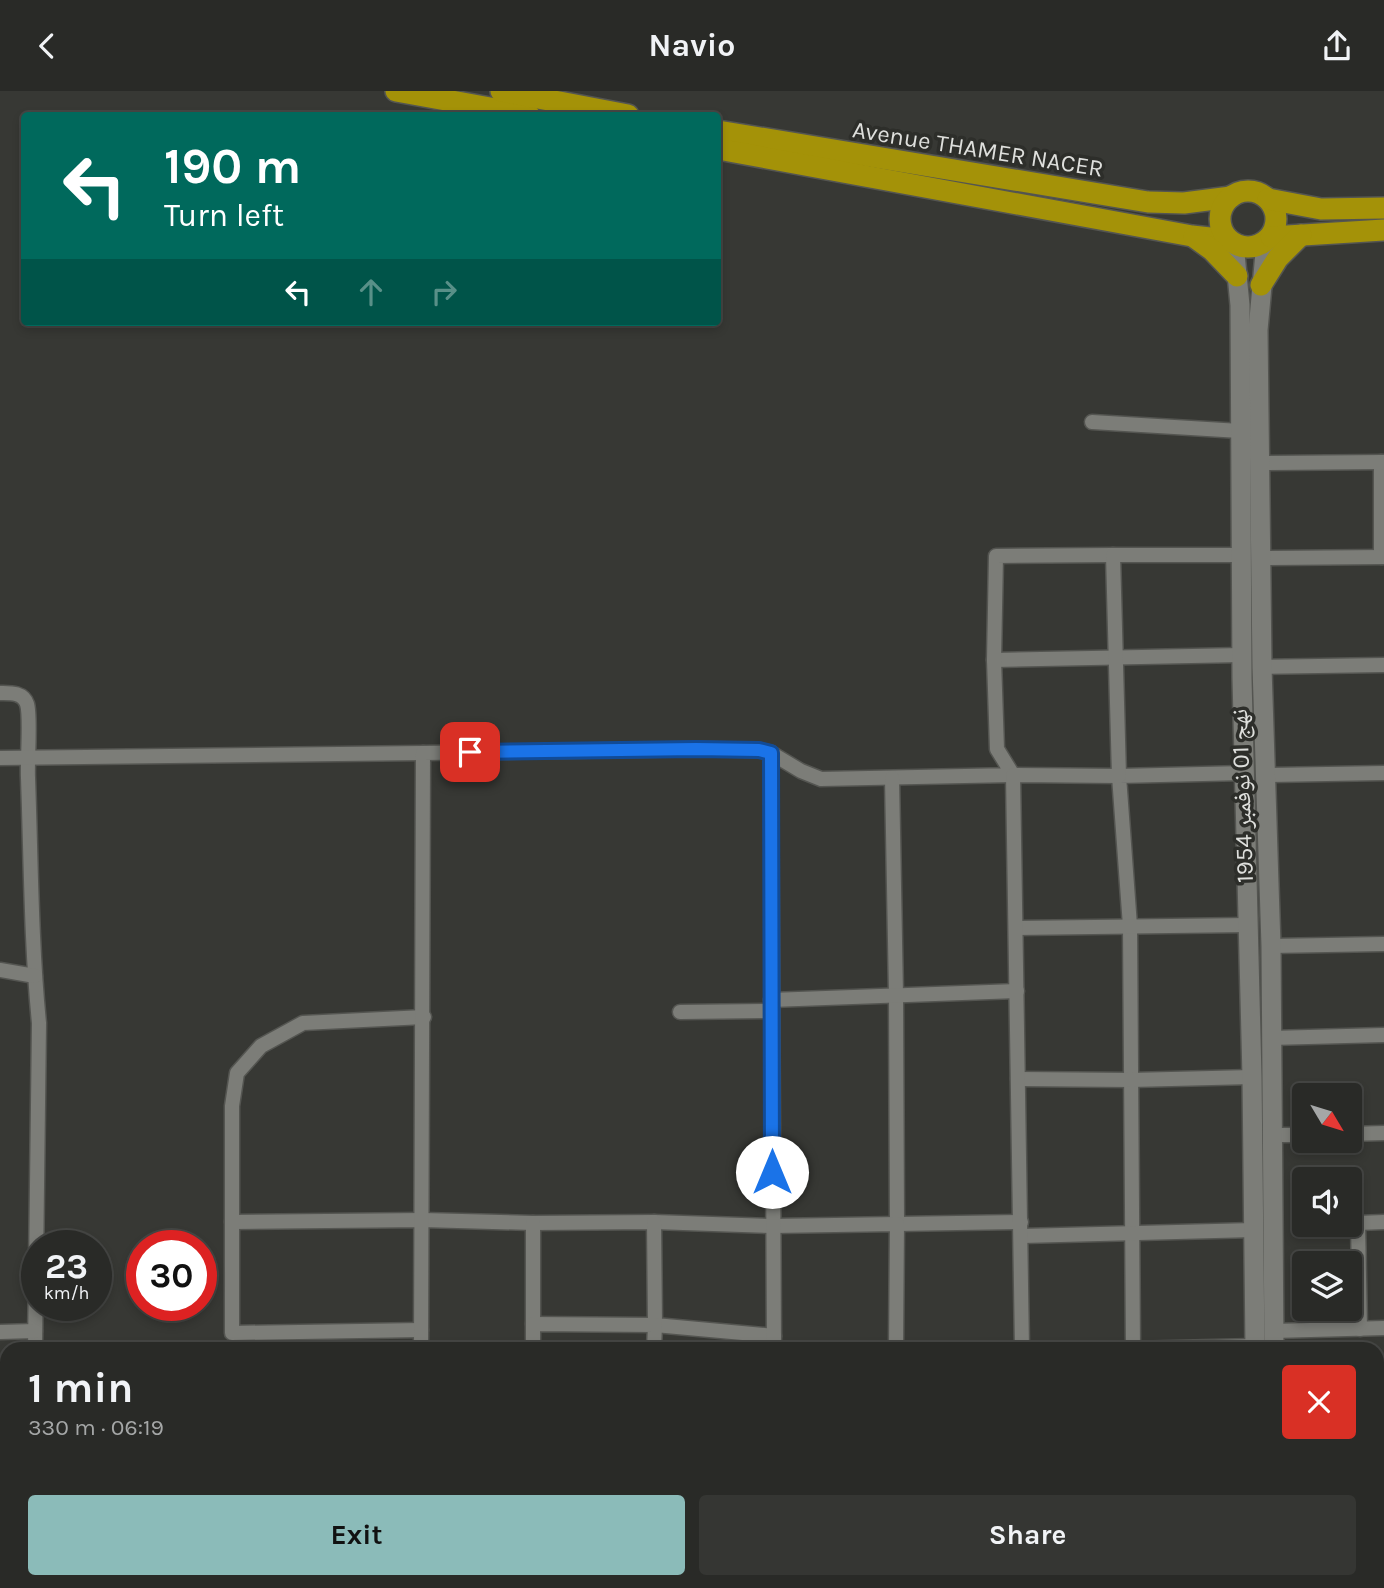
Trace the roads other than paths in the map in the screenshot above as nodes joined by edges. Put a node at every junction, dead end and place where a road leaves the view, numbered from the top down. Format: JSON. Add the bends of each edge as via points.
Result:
{"nodes":[{"id":1,"x":396,"y":91,"type":"edge"},
{"id":2,"x":501,"y":91,"type":"edge"},
{"id":3,"x":512,"y":112,"type":"edge"},
{"id":4,"x":612,"y":112,"type":"edge"},
{"id":5,"x":721,"y":131,"type":"edge"},
{"id":6,"x":721,"y":150,"type":"edge"},
{"id":7,"x":1231,"y":197,"type":"junction"},
{"id":8,"x":1268,"y":199,"type":"junction"},
{"id":9,"x":1384,"y":208,"type":"edge"},
{"id":10,"x":1384,"y":230,"type":"edge"},
{"id":11,"x":1301,"y":235,"type":"junction"},
{"id":12,"x":1192,"y":236,"type":"junction"},
{"id":13,"x":1268,"y":239,"type":"junction"},
{"id":14,"x":1231,"y":242,"type":"junction"},
{"id":15,"x":1237,"y":276,"type":"junction"},
{"id":16,"x":1261,"y":285,"type":"junction"},
{"id":17,"x":1092,"y":422,"type":"dead end"},
{"id":18,"x":1240,"y":431,"type":"junction"},
{"id":19,"x":1382,"y":462,"type":"edge"},
{"id":20,"x":1261,"y":463,"type":"junction"},
{"id":21,"x":1113,"y":555,"type":"junction"},
{"id":22,"x":1252,"y":556,"type":"junction"},
{"id":23,"x":1382,"y":557,"type":"edge"},
{"id":24,"x":1242,"y":655,"type":"junction"},
{"id":25,"x":1115,"y":656,"type":"junction"},
{"id":26,"x":995,"y":660,"type":"junction"},
{"id":27,"x":1384,"y":665,"type":"edge"},
{"id":28,"x":1262,"y":667,"type":"junction"},
{"id":29,"x":0,"y":693,"type":"edge"},
{"id":30,"x":424,"y":753,"type":"junction"},
{"id":31,"x":771,"y":753,"type":"junction"},
{"id":32,"x":27,"y":757,"type":"junction"},
{"id":33,"x":0,"y":758,"type":"edge"},
{"id":34,"x":1244,"y":773,"type":"junction"},
{"id":35,"x":1384,"y":773,"type":"edge"},
{"id":36,"x":1013,"y":775,"type":"junction"},
{"id":37,"x":1265,"y":775,"type":"junction"},
{"id":38,"x":1119,"y":776,"type":"junction"},
{"id":39,"x":892,"y":778,"type":"junction"},
{"id":40,"x":1248,"y":925,"type":"junction"},
{"id":41,"x":1130,"y":926,"type":"junction"},
{"id":42,"x":1016,"y":928,"type":"junction"},
{"id":43,"x":1384,"y":944,"type":"edge"},
{"id":44,"x":1270,"y":946,"type":"junction"},
{"id":45,"x":0,"y":970,"type":"edge"},
{"id":46,"x":35,"y":976,"type":"junction"},
{"id":47,"x":1017,"y":991,"type":"junction"},
{"id":48,"x":897,"y":995,"type":"junction"},
{"id":49,"x":771,"y":1005,"type":"junction"},
{"id":50,"x":680,"y":1012,"type":"dead end"},
{"id":51,"x":424,"y":1017,"type":"junction"},
{"id":52,"x":1384,"y":1035,"type":"edge"},
{"id":53,"x":1271,"y":1038,"type":"junction"},
{"id":54,"x":1252,"y":1077,"type":"junction"},
{"id":55,"x":1018,"y":1079,"type":"junction"},
{"id":56,"x":1131,"y":1080,"type":"junction"},
{"id":57,"x":1384,"y":1133,"type":"edge"},
{"id":58,"x":1362,"y":1134,"type":"edge"},
{"id":59,"x":1272,"y":1135,"type":"junction"},
{"id":60,"x":1292,"y":1135,"type":"edge"},
{"id":61,"x":423,"y":1220,"type":"junction"},
{"id":62,"x":654,"y":1221,"type":"junction"},
{"id":63,"x":232,"y":1222,"type":"junction"},
{"id":64,"x":1384,"y":1222,"type":"edge"},
{"id":65,"x":533,"y":1223,"type":"junction"},
{"id":66,"x":897,"y":1224,"type":"junction"},
{"id":67,"x":773,"y":1226,"type":"junction"},
{"id":68,"x":1021,"y":1229,"type":"junction"},
{"id":69,"x":1254,"y":1230,"type":"junction"},
{"id":70,"x":1132,"y":1232,"type":"junction"},
{"id":71,"x":533,"y":1324,"type":"junction"},
{"id":72,"x":655,"y":1325,"type":"junction"},
{"id":73,"x":1384,"y":1328,"type":"edge"},
{"id":74,"x":1360,"y":1329,"type":"junction"},
{"id":75,"x":421,"y":1330,"type":"junction"},
{"id":76,"x":35,"y":1331,"type":"junction"},
{"id":77,"x":0,"y":1332,"type":"edge"},
{"id":78,"x":36,"y":1342,"type":"edge"},
{"id":79,"x":421,"y":1342,"type":"edge"},
{"id":80,"x":533,"y":1342,"type":"edge"},
{"id":81,"x":654,"y":1342,"type":"edge"},
{"id":82,"x":767,"y":1342,"type":"edge"},
{"id":83,"x":774,"y":1342,"type":"edge"},
{"id":84,"x":896,"y":1342,"type":"edge"},
{"id":85,"x":1022,"y":1342,"type":"edge"},
{"id":86,"x":1133,"y":1342,"type":"edge"},
{"id":87,"x":1265,"y":1342,"type":"edge"},
{"id":88,"x":1265,"y":1342,"type":"edge"},
{"id":89,"x":1278,"y":1342,"type":"edge"}],
"edges":[{"from":1,"to":3,"type":"highway"},
{"from":2,"to":4,"type":"highway"},
{"from":5,"to":7,"type":"highway","name":"Avenue THAMER NACER","via":[[1148,202]]},
{"from":6,"to":12,"type":"highway","name":"Avenue THAMER NACER"},
{"from":7,"to":8,"type":"highway","via":[[1250,191]]},
{"from":7,"to":14,"type":"highway","via":[[1220,218],[1223,234]]},
{"from":8,"to":9,"type":"highway","via":[[1321,209]]},
{"from":8,"to":13,"type":"highway","via":[[1276,217]]},
{"from":10,"to":11,"type":"highway"},
{"from":11,"to":13,"type":"highway"},
{"from":11,"to":16,"type":"highway","via":[[1278,258]]},
{"from":12,"to":14,"type":"highway","name":"Avenue THAMER NACER"},
{"from":12,"to":15,"type":"highway"},
{"from":13,"to":14,"type":"highway","via":[[1254,247]]},
{"from":13,"to":16,"type":"main road","name":"نهج 01 نوفمبر 1954"},
{"from":14,"to":15,"type":"main road","name":"نهج 01 نوفمبر 1954"},
{"from":15,"to":18,"type":"main road","name":"نهج 01 نوفمبر 1954"},
{"from":16,"to":20,"type":"main road","name":"نهج 01 نوفمبر 1954"},
{"from":17,"to":18,"type":"street"},
{"from":18,"to":22,"type":"main road","name":"نهج 01 نوفمبر 1954"},
{"from":19,"to":20,"type":"street"},
{"from":19,"to":23,"type":"street"},
{"from":20,"to":22,"type":"main road","name":"نهج 01 نوفمبر 1954"},
{"from":21,"to":22,"type":"street"},
{"from":21,"to":25,"type":"street"},
{"from":21,"to":26,"type":"street","via":[[996,556]]},
{"from":22,"to":23,"type":"street"},
{"from":22,"to":24,"type":"main road","name":"نهج 01 نوفمبر 1954"},
{"from":22,"to":28,"type":"main road","name":"نهج 01 نوفمبر 1954"},
{"from":24,"to":25,"type":"street"},
{"from":24,"to":34,"type":"main road","name":"نهج 01 نوفمبر 1954"},
{"from":25,"to":26,"type":"street"},
{"from":25,"to":38,"type":"street"},
{"from":26,"to":36,"type":"street","via":[[997,749]]},
{"from":27,"to":28,"type":"street"},
{"from":28,"to":37,"type":"main road","name":"نهج 01 نوفمبر 1954"},
{"from":29,"to":32,"type":"street","via":[[17,694],[27,701]]},
{"from":30,"to":31,"type":"street","via":[[696,749]]},
{"from":30,"to":32,"type":"street"},
{"from":30,"to":51,"type":"street"},
{"from":31,"to":39,"type":"street","via":[[821,779]]},
{"from":31,"to":49,"type":"street"},
{"from":32,"to":33,"type":"street"},
{"from":32,"to":46,"type":"street"},
{"from":34,"to":38,"type":"street"},
{"from":34,"to":40,"type":"main road","name":"نهج 01 نوفمبر 1954"},
{"from":35,"to":37,"type":"street"},
{"from":36,"to":38,"type":"street"},
{"from":36,"to":39,"type":"street"},
{"from":36,"to":42,"type":"street"},
{"from":37,"to":44,"type":"main road","name":"نهج 01 نوفمبر 1954"},
{"from":38,"to":41,"type":"street"},
{"from":39,"to":48,"type":"street"},
{"from":40,"to":41,"type":"street"},
{"from":40,"to":54,"type":"main road","name":"نهج 01 نوفمبر 1954"},
{"from":41,"to":42,"type":"street"},
{"from":41,"to":56,"type":"street"},
{"from":42,"to":47,"type":"street"},
{"from":43,"to":44,"type":"street"},
{"from":44,"to":53,"type":"main road","name":"نهج 01 نوفمبر 1954"},
{"from":45,"to":46,"type":"street"},
{"from":46,"to":76,"type":"street","via":[[39,1023]]},
{"from":47,"to":48,"type":"street"},
{"from":47,"to":55,"type":"street"},
{"from":48,"to":49,"type":"street"},
{"from":48,"to":66,"type":"street"},
{"from":49,"to":50,"type":"street"},
{"from":49,"to":67,"type":"street"},
{"from":51,"to":61,"type":"street"},
{"from":51,"to":63,"type":"street","via":[[303,1023],[261,1046],[237,1073],[232,1106]]},
{"from":52,"to":53,"type":"street"},
{"from":53,"to":59,"type":"main road","name":"نهج 01 نوفمبر 1954"},
{"from":54,"to":56,"type":"street"},
{"from":54,"to":69,"type":"main road","name":"نهج 01 نوفمبر 1954"},
{"from":55,"to":56,"type":"street"},
{"from":55,"to":68,"type":"street"},
{"from":56,"to":70,"type":"street"},
{"from":57,"to":58,"type":"street"},
{"from":59,"to":60,"type":"street"},
{"from":59,"to":87,"type":"main road","name":"نهج 01 نوفمبر 1954"},
{"from":61,"to":63,"type":"street"},
{"from":61,"to":65,"type":"street"},
{"from":61,"to":75,"type":"street"},
{"from":62,"to":65,"type":"street"},
{"from":62,"to":67,"type":"street"},
{"from":62,"to":72,"type":"street"},
{"from":63,"to":75,"type":"street","via":[[232,1333]]},
{"from":64,"to":74,"type":"street","via":[[1358,1223]]},
{"from":65,"to":71,"type":"street"},
{"from":66,"to":67,"type":"street"},
{"from":66,"to":68,"type":"street"},
{"from":66,"to":84,"type":"street"},
{"from":67,"to":83,"type":"street"},
{"from":68,"to":70,"type":"street"},
{"from":68,"to":85,"type":"street"},
{"from":69,"to":70,"type":"street"},
{"from":69,"to":88,"type":"main road","name":"نهج 01 نوفمبر 1954"},
{"from":70,"to":86,"type":"street"},
{"from":71,"to":72,"type":"street"},
{"from":71,"to":80,"type":"street"},
{"from":72,"to":81,"type":"street"},
{"from":72,"to":82,"type":"street"},
{"from":73,"to":74,"type":"street"},
{"from":74,"to":89,"type":"street"},
{"from":75,"to":79,"type":"street"},
{"from":76,"to":77,"type":"street"},
{"from":76,"to":78,"type":"street"}]}
